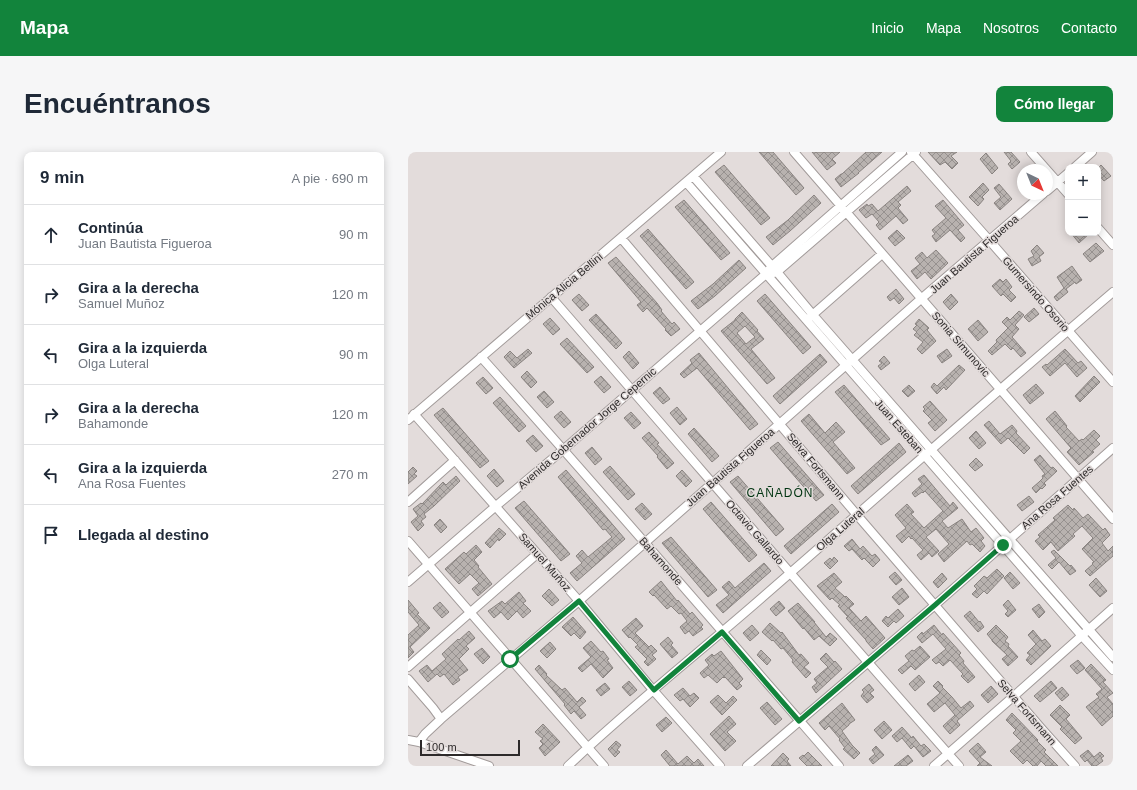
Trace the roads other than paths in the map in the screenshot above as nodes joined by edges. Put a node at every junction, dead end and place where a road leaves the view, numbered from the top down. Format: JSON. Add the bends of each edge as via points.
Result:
{"nodes":[{"id":1,"x":721,"y":152,"type":"edge"},
{"id":2,"x":794,"y":152,"type":"edge"},
{"id":3,"x":902,"y":152,"type":"edge"},
{"id":4,"x":1031,"y":152,"type":"edge"},
{"id":5,"x":1092,"y":152,"type":"edge"},
{"id":6,"x":913,"y":153,"type":"edge"},
{"id":7,"x":1078,"y":164,"type":"edge"},
{"id":8,"x":693,"y":176,"type":"junction"},
{"id":9,"x":1065,"y":176,"type":"edge"},
{"id":10,"x":686,"y":182,"type":"junction"},
{"id":11,"x":1058,"y":182,"type":"junction"},
{"id":12,"x":1053,"y":186,"type":"edge"},
{"id":13,"x":1065,"y":190,"type":"edge"},
{"id":14,"x":1036,"y":200,"type":"edge"},
{"id":15,"x":843,"y":209,"type":"junction"},
{"id":16,"x":1101,"y":231,"type":"edge"},
{"id":17,"x":621,"y":238,"type":"junction"},
{"id":18,"x":990,"y":240,"type":"junction"},
{"id":19,"x":1113,"y":245,"type":"edge"},
{"id":20,"x":882,"y":254,"type":"junction"},
{"id":21,"x":774,"y":269,"type":"junction"},
{"id":22,"x":766,"y":274,"type":"junction"},
{"id":23,"x":1113,"y":292,"type":"edge"},
{"id":24,"x":551,"y":297,"type":"junction"},
{"id":25,"x":922,"y":298,"type":"junction"},
{"id":26,"x":809,"y":318,"type":"junction"},
{"id":27,"x":1068,"y":330,"type":"junction"},
{"id":28,"x":700,"y":331,"type":"junction"},
{"id":29,"x":482,"y":357,"type":"junction"},
{"id":30,"x":849,"y":363,"type":"junction"},
{"id":31,"x":1113,"y":382,"type":"edge"},
{"id":32,"x":1000,"y":389,"type":"junction"},
{"id":33,"x":632,"y":390,"type":"junction"},
{"id":34,"x":411,"y":417,"type":"edge"},
{"id":35,"x":780,"y":424,"type":"junction"},
{"id":36,"x":1113,"y":448,"type":"edge"},
{"id":37,"x":564,"y":449,"type":"junction"},
{"id":38,"x":928,"y":453,"type":"junction"},
{"id":39,"x":455,"y":460,"type":"junction"},
{"id":40,"x":1078,"y":479,"type":"junction"},
{"id":41,"x":712,"y":483,"type":"junction"},
{"id":42,"x":408,"y":502,"type":"edge"},
{"id":43,"x":496,"y":506,"type":"junction"},
{"id":44,"x":856,"y":515,"type":"junction"},
{"id":45,"x":1113,"y":518,"type":"edge"},
{"id":46,"x":408,"y":541,"type":"edge"},
{"id":47,"x":645,"y":542,"type":"junction"},
{"id":48,"x":1006,"y":542,"type":"junction"},
{"id":49,"x":537,"y":554,"type":"junction"},
{"id":50,"x":428,"y":565,"type":"junction"},
{"id":51,"x":790,"y":573,"type":"junction"},
{"id":52,"x":408,"y":582,"type":"edge"},
{"id":53,"x":579,"y":601,"type":"junction"},
{"id":54,"x":935,"y":605,"type":"junction"},
{"id":55,"x":1113,"y":608,"type":"edge"},
{"id":56,"x":470,"y":613,"type":"junction"},
{"id":57,"x":1089,"y":630,"type":"junction"},
{"id":58,"x":722,"y":632,"type":"junction"},
{"id":59,"x":1082,"y":636,"type":"junction"},
{"id":60,"x":1113,"y":657,"type":"edge"},
{"id":61,"x":510,"y":659,"type":"junction"},
{"id":62,"x":867,"y":662,"type":"junction"},
{"id":63,"x":408,"y":667,"type":"edge"},
{"id":64,"x":1113,"y":670,"type":"edge"},
{"id":65,"x":408,"y":679,"type":"edge"},
{"id":66,"x":654,"y":690,"type":"junction"},
{"id":67,"x":1014,"y":696,"type":"junction"},
{"id":68,"x":441,"y":719,"type":"junction"},
{"id":69,"x":799,"y":721,"type":"junction"},
{"id":70,"x":408,"y":740,"type":"edge"},
{"id":71,"x":419,"y":742,"type":"junction"},
{"id":72,"x":588,"y":748,"type":"junction"},
{"id":73,"x":948,"y":754,"type":"junction"},
{"id":74,"x":489,"y":766,"type":"edge"},
{"id":75,"x":568,"y":766,"type":"edge"},
{"id":76,"x":604,"y":766,"type":"edge"},
{"id":77,"x":720,"y":766,"type":"edge"},
{"id":78,"x":747,"y":766,"type":"edge"},
{"id":79,"x":839,"y":766,"type":"edge"},
{"id":80,"x":934,"y":766,"type":"edge"},
{"id":81,"x":959,"y":766,"type":"edge"},
{"id":82,"x":1075,"y":766,"type":"edge"}],
"edges":[{"from":1,"to":8,"type":"street","name":"Mónica Alicia Bellini"},
{"from":2,"to":15,"type":"street","name":"Sonia Simunovic"},
{"from":3,"to":15,"type":"street","name":"Avenida Gobernador Jorge Cepernic"},
{"from":4,"to":11,"type":"street"},
{"from":5,"to":7,"type":"street"},
{"from":6,"to":15,"type":"street","name":"Avenida Gobernador Jorge Cepernic"},
{"from":6,"to":18,"type":"street","name":"Gumersindo Osorio"},
{"from":8,"to":10,"type":"street","name":"Mónica Alicia Bellini"},
{"from":8,"to":21,"type":"street","name":"Juan Esteban"},
{"from":9,"to":11,"type":"street"},
{"from":10,"to":17,"type":"street","name":"Mónica Alicia Bellini"},
{"from":10,"to":22,"type":"street","name":"Juan Esteban"},
{"from":11,"to":12,"type":"street"},
{"from":11,"to":13,"type":"street"},
{"from":14,"to":18,"type":"street","name":"Juan Bautista Figueroa"},
{"from":15,"to":20,"type":"street","name":"Sonia Simunovic"},
{"from":15,"to":21,"type":"street","name":"Avenida Gobernador Jorge Cepernic"},
{"from":16,"to":19,"type":"street"},
{"from":17,"to":24,"type":"street","name":"Mónica Alicia Bellini"},
{"from":17,"to":28,"type":"street","name":"Selva Fortsmann"},
{"from":18,"to":25,"type":"street","name":"Juan Bautista Figueroa"},
{"from":18,"to":27,"type":"street","name":"Gumersindo Osorio"},
{"from":20,"to":25,"type":"street","name":"Sonia Simunovic"},
{"from":20,"to":26,"type":"street"},
{"from":21,"to":22,"type":"street","name":"Avenida Gobernador Jorge Cepernic"},
{"from":21,"to":26,"type":"street","name":"Juan Esteban"},
{"from":22,"to":26,"type":"street","name":"Juan Esteban"},
{"from":22,"to":28,"type":"street","name":"Avenida Gobernador Jorge Cepernic"},
{"from":23,"to":27,"type":"street","name":"Olga Luteral"},
{"from":24,"to":29,"type":"street","name":"Mónica Alicia Bellini"},
{"from":24,"to":33,"type":"street","name":"Octavio Gallardo"},
{"from":25,"to":30,"type":"street","name":"Juan Bautista Figueroa"},
{"from":25,"to":32,"type":"street","name":"Sonia Simunovic"},
{"from":26,"to":30,"type":"street","name":"Juan Esteban"},
{"from":27,"to":31,"type":"street","name":"Gumersindo Osorio"},
{"from":27,"to":32,"type":"street","name":"Olga Luteral"},
{"from":28,"to":33,"type":"street","name":"Avenida Gobernador Jorge Cepernic"},
{"from":28,"to":35,"type":"street","name":"Selva Fortsmann"},
{"from":29,"to":34,"type":"street","name":"Mónica Alicia Bellini"},
{"from":29,"to":37,"type":"street","name":"Bahamonde"},
{"from":30,"to":35,"type":"street","name":"Juan Bautista Figueroa"},
{"from":30,"to":38,"type":"street","name":"Juan Esteban"},
{"from":32,"to":38,"type":"street","name":"Olga Luteral"},
{"from":32,"to":40,"type":"street","name":"Sonia Simunovic"},
{"from":33,"to":37,"type":"street","name":"Avenida Gobernador Jorge Cepernic"},
{"from":33,"to":41,"type":"street","name":"Octavio Gallardo"},
{"from":34,"to":39,"type":"street","name":"Samuel Muñoz"},
{"from":35,"to":41,"type":"street","name":"Juan Bautista Figueroa"},
{"from":35,"to":44,"type":"street","name":"Selva Fortsmann"},
{"from":36,"to":40,"type":"street","name":"Ana Rosa Fuentes"},
{"from":37,"to":43,"type":"street","name":"Avenida Gobernador Jorge Cepernic"},
{"from":37,"to":47,"type":"street","name":"Bahamonde"},
{"from":38,"to":44,"type":"street","name":"Olga Luteral"},
{"from":38,"to":48,"type":"street","name":"Juan Esteban"},
{"from":39,"to":42,"type":"street"},
{"from":39,"to":43,"type":"street","name":"Samuel Muñoz"},
{"from":40,"to":45,"type":"street","name":"Sonia Simunovic"},
{"from":40,"to":48,"type":"street","name":"Ana Rosa Fuentes"},
{"from":41,"to":47,"type":"street","name":"Juan Bautista Figueroa"},
{"from":41,"to":51,"type":"street","name":"Octavio Gallardo"},
{"from":43,"to":49,"type":"street","name":"Samuel Muñoz"},
{"from":43,"to":50,"type":"street","name":"Avenida Gobernador Jorge Cepernic"},
{"from":44,"to":51,"type":"street","name":"Olga Luteral"},
{"from":44,"to":54,"type":"street","name":"Selva Fortsmann"},
{"from":46,"to":50,"type":"street"},
{"from":47,"to":53,"type":"street","name":"Juan Bautista Figueroa"},
{"from":47,"to":58,"type":"street","name":"Bahamonde"},
{"from":48,"to":54,"type":"street","name":"Ana Rosa Fuentes"},
{"from":48,"to":57,"type":"street","name":"Juan Esteban"},
{"from":48,"to":59,"type":"street","name":"Juan Esteban"},
{"from":49,"to":53,"type":"street","name":"Samuel Muñoz"},
{"from":49,"to":56,"type":"street"},
{"from":50,"to":52,"type":"street","name":"Avenida Gobernador Jorge Cepernic"},
{"from":50,"to":56,"type":"street"},
{"from":51,"to":58,"type":"street","name":"Olga Luteral"},
{"from":51,"to":62,"type":"street","name":"Octavio Gallardo"},
{"from":53,"to":61,"type":"street","name":"Juan Bautista Figueroa"},
{"from":53,"to":66,"type":"street","name":"Samuel Muñoz"},
{"from":54,"to":62,"type":"street","name":"Ana Rosa Fuentes"},
{"from":54,"to":67,"type":"street","name":"Selva Fortsmann"},
{"from":55,"to":57,"type":"street"},
{"from":56,"to":61,"type":"street"},
{"from":56,"to":63,"type":"street"},
{"from":57,"to":59,"type":"street"},
{"from":57,"to":60,"type":"street","name":"Juan Esteban"},
{"from":58,"to":66,"type":"street","name":"Olga Luteral"},
{"from":58,"to":69,"type":"street","name":"Bahamonde"},
{"from":59,"to":64,"type":"street","name":"Juan Esteban"},
{"from":59,"to":67,"type":"street"},
{"from":61,"to":68,"type":"street","name":"Juan Bautista Figueroa"},
{"from":61,"to":72,"type":"street"},
{"from":62,"to":69,"type":"street","name":"Ana Rosa Fuentes"},
{"from":62,"to":73,"type":"street","name":"Octavio Gallardo"},
{"from":65,"to":68,"type":"street"},
{"from":66,"to":72,"type":"street","name":"Olga Luteral"},
{"from":66,"to":77,"type":"street","name":"Samuel Muñoz"},
{"from":67,"to":73,"type":"street"},
{"from":67,"to":82,"type":"street","name":"Selva Fortsmann"},
{"from":68,"to":71,"type":"street","name":"Juan Bautista Figueroa"},
{"from":69,"to":78,"type":"street","name":"Ana Rosa Fuentes"},
{"from":69,"to":79,"type":"street","name":"Bahamonde"},
{"from":70,"to":71,"type":"street"},
{"from":71,"to":74,"type":"street"},
{"from":72,"to":75,"type":"street","name":"Olga Luteral"},
{"from":72,"to":76,"type":"street"},
{"from":73,"to":80,"type":"street"},
{"from":73,"to":81,"type":"street","name":"Octavio Gallardo"}]}
